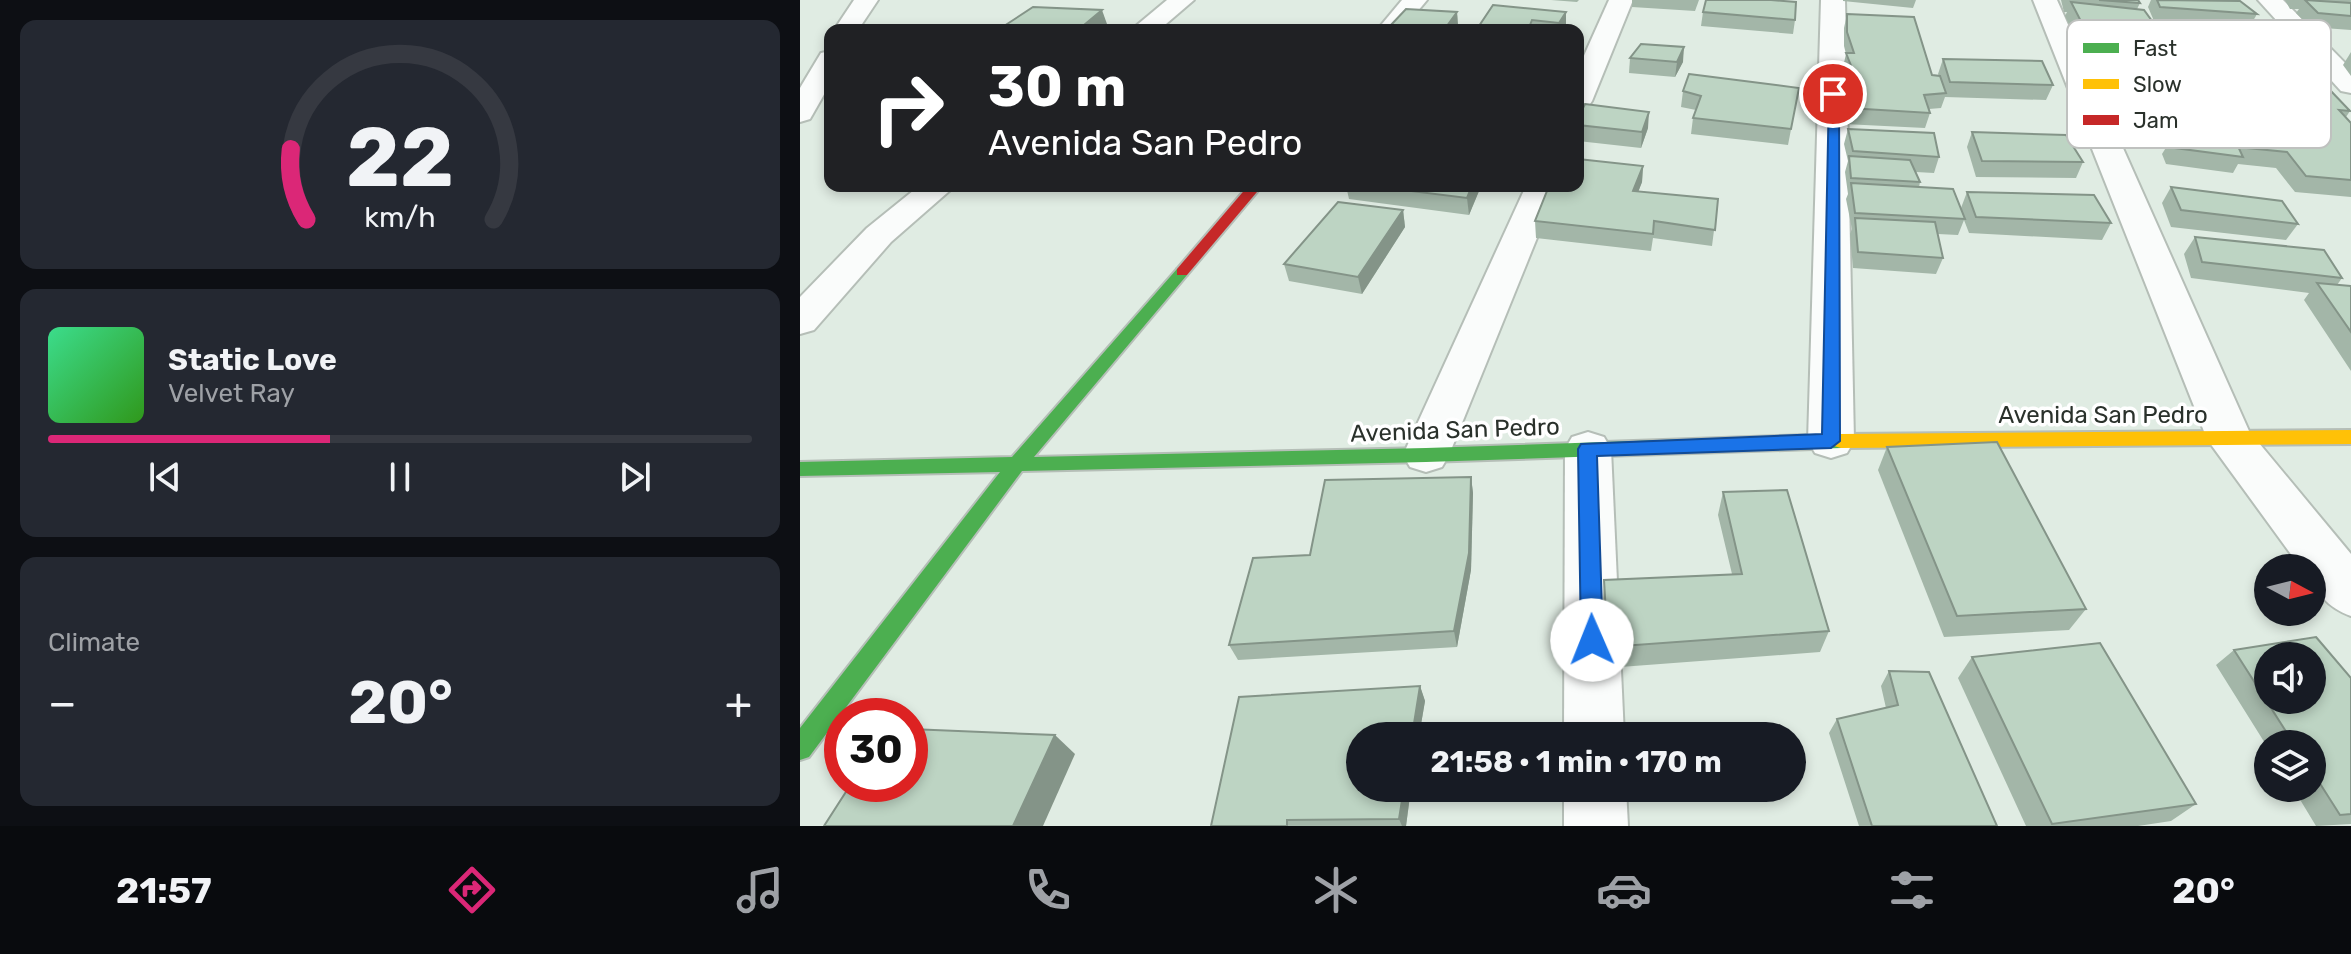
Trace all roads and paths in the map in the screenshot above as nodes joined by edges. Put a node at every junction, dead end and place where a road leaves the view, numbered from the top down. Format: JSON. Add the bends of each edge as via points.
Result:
{"nodes":[{"id":1,"x":866,"y":0,"type":"edge"},
{"id":2,"x":1182,"y":0,"type":"edge"},
{"id":3,"x":1415,"y":0,"type":"edge"},
{"id":4,"x":1621,"y":0,"type":"edge"},
{"id":5,"x":1833,"y":0,"type":"edge"},
{"id":6,"x":2045,"y":0,"type":"edge"},
{"id":7,"x":2270,"y":0,"type":"edge"},
{"id":8,"x":2289,"y":20,"type":"edge"},
{"id":9,"x":850,"y":24,"type":"edge"},
{"id":10,"x":1151,"y":24,"type":"edge"},
{"id":11,"x":1394,"y":24,"type":"edge"},
{"id":12,"x":2067,"y":52,"type":"edge"},
{"id":13,"x":2331,"y":64,"type":"edge"},
{"id":14,"x":817,"y":70,"type":"edge"},
{"id":15,"x":2351,"y":85,"type":"edge"},
{"id":16,"x":1584,"y":87,"type":"edge"},
{"id":17,"x":800,"y":113,"type":"edge"},
{"id":18,"x":2107,"y":148,"type":"edge"},
{"id":19,"x":932,"y":192,"type":"edge"},
{"id":20,"x":1250,"y":192,"type":"edge"},
{"id":21,"x":1539,"y":192,"type":"edge"},
{"id":22,"x":800,"y":321,"type":"edge"},
{"id":23,"x":2351,"y":437,"type":"edge"},
{"id":24,"x":2230,"y":439,"type":"junction"},
{"id":25,"x":1831,"y":441,"type":"junction"},
{"id":26,"x":1588,"y":449,"type":"junction"},
{"id":27,"x":1426,"y":455,"type":"junction"},
{"id":28,"x":1016,"y":465,"type":"junction"},
{"id":29,"x":800,"y":469,"type":"edge"},
{"id":30,"x":2351,"y":593,"type":"edge"},
{"id":31,"x":1594,"y":722,"type":"edge"},
{"id":32,"x":800,"y":748,"type":"edge"},
{"id":33,"x":1595,"y":802,"type":"edge"},
{"id":34,"x":1596,"y":826,"type":"edge"}],
"edges":[{"from":1,"to":9,"type":"street"},
{"from":2,"to":10,"type":"street"},
{"from":3,"to":11,"type":"street"},
{"from":4,"to":16,"type":"street"},
{"from":5,"to":25,"type":"street"},
{"from":6,"to":12,"type":"street"},
{"from":7,"to":8,"type":"street"},
{"from":13,"to":15,"type":"street"},
{"from":14,"to":17,"type":"street"},
{"from":18,"to":24,"type":"street"},
{"from":19,"to":22,"type":"street","via":[[879,235]]},
{"from":20,"to":28,"type":"street"},
{"from":21,"to":27,"type":"street"},
{"from":23,"to":24,"type":"street","name":"Avenida San Pedro"},
{"from":24,"to":25,"type":"street","name":"Avenida San Pedro"},
{"from":24,"to":30,"type":"street"},
{"from":25,"to":26,"type":"street","name":"Avenida San Pedro"},
{"from":26,"to":27,"type":"street","name":"Avenida San Pedro"},
{"from":26,"to":31,"type":"street"},
{"from":27,"to":28,"type":"street","name":"Avenida San Pedro"},
{"from":28,"to":29,"type":"street","name":"Avenida San Pedro"},
{"from":28,"to":32,"type":"street"},
{"from":33,"to":34,"type":"street"}]}
